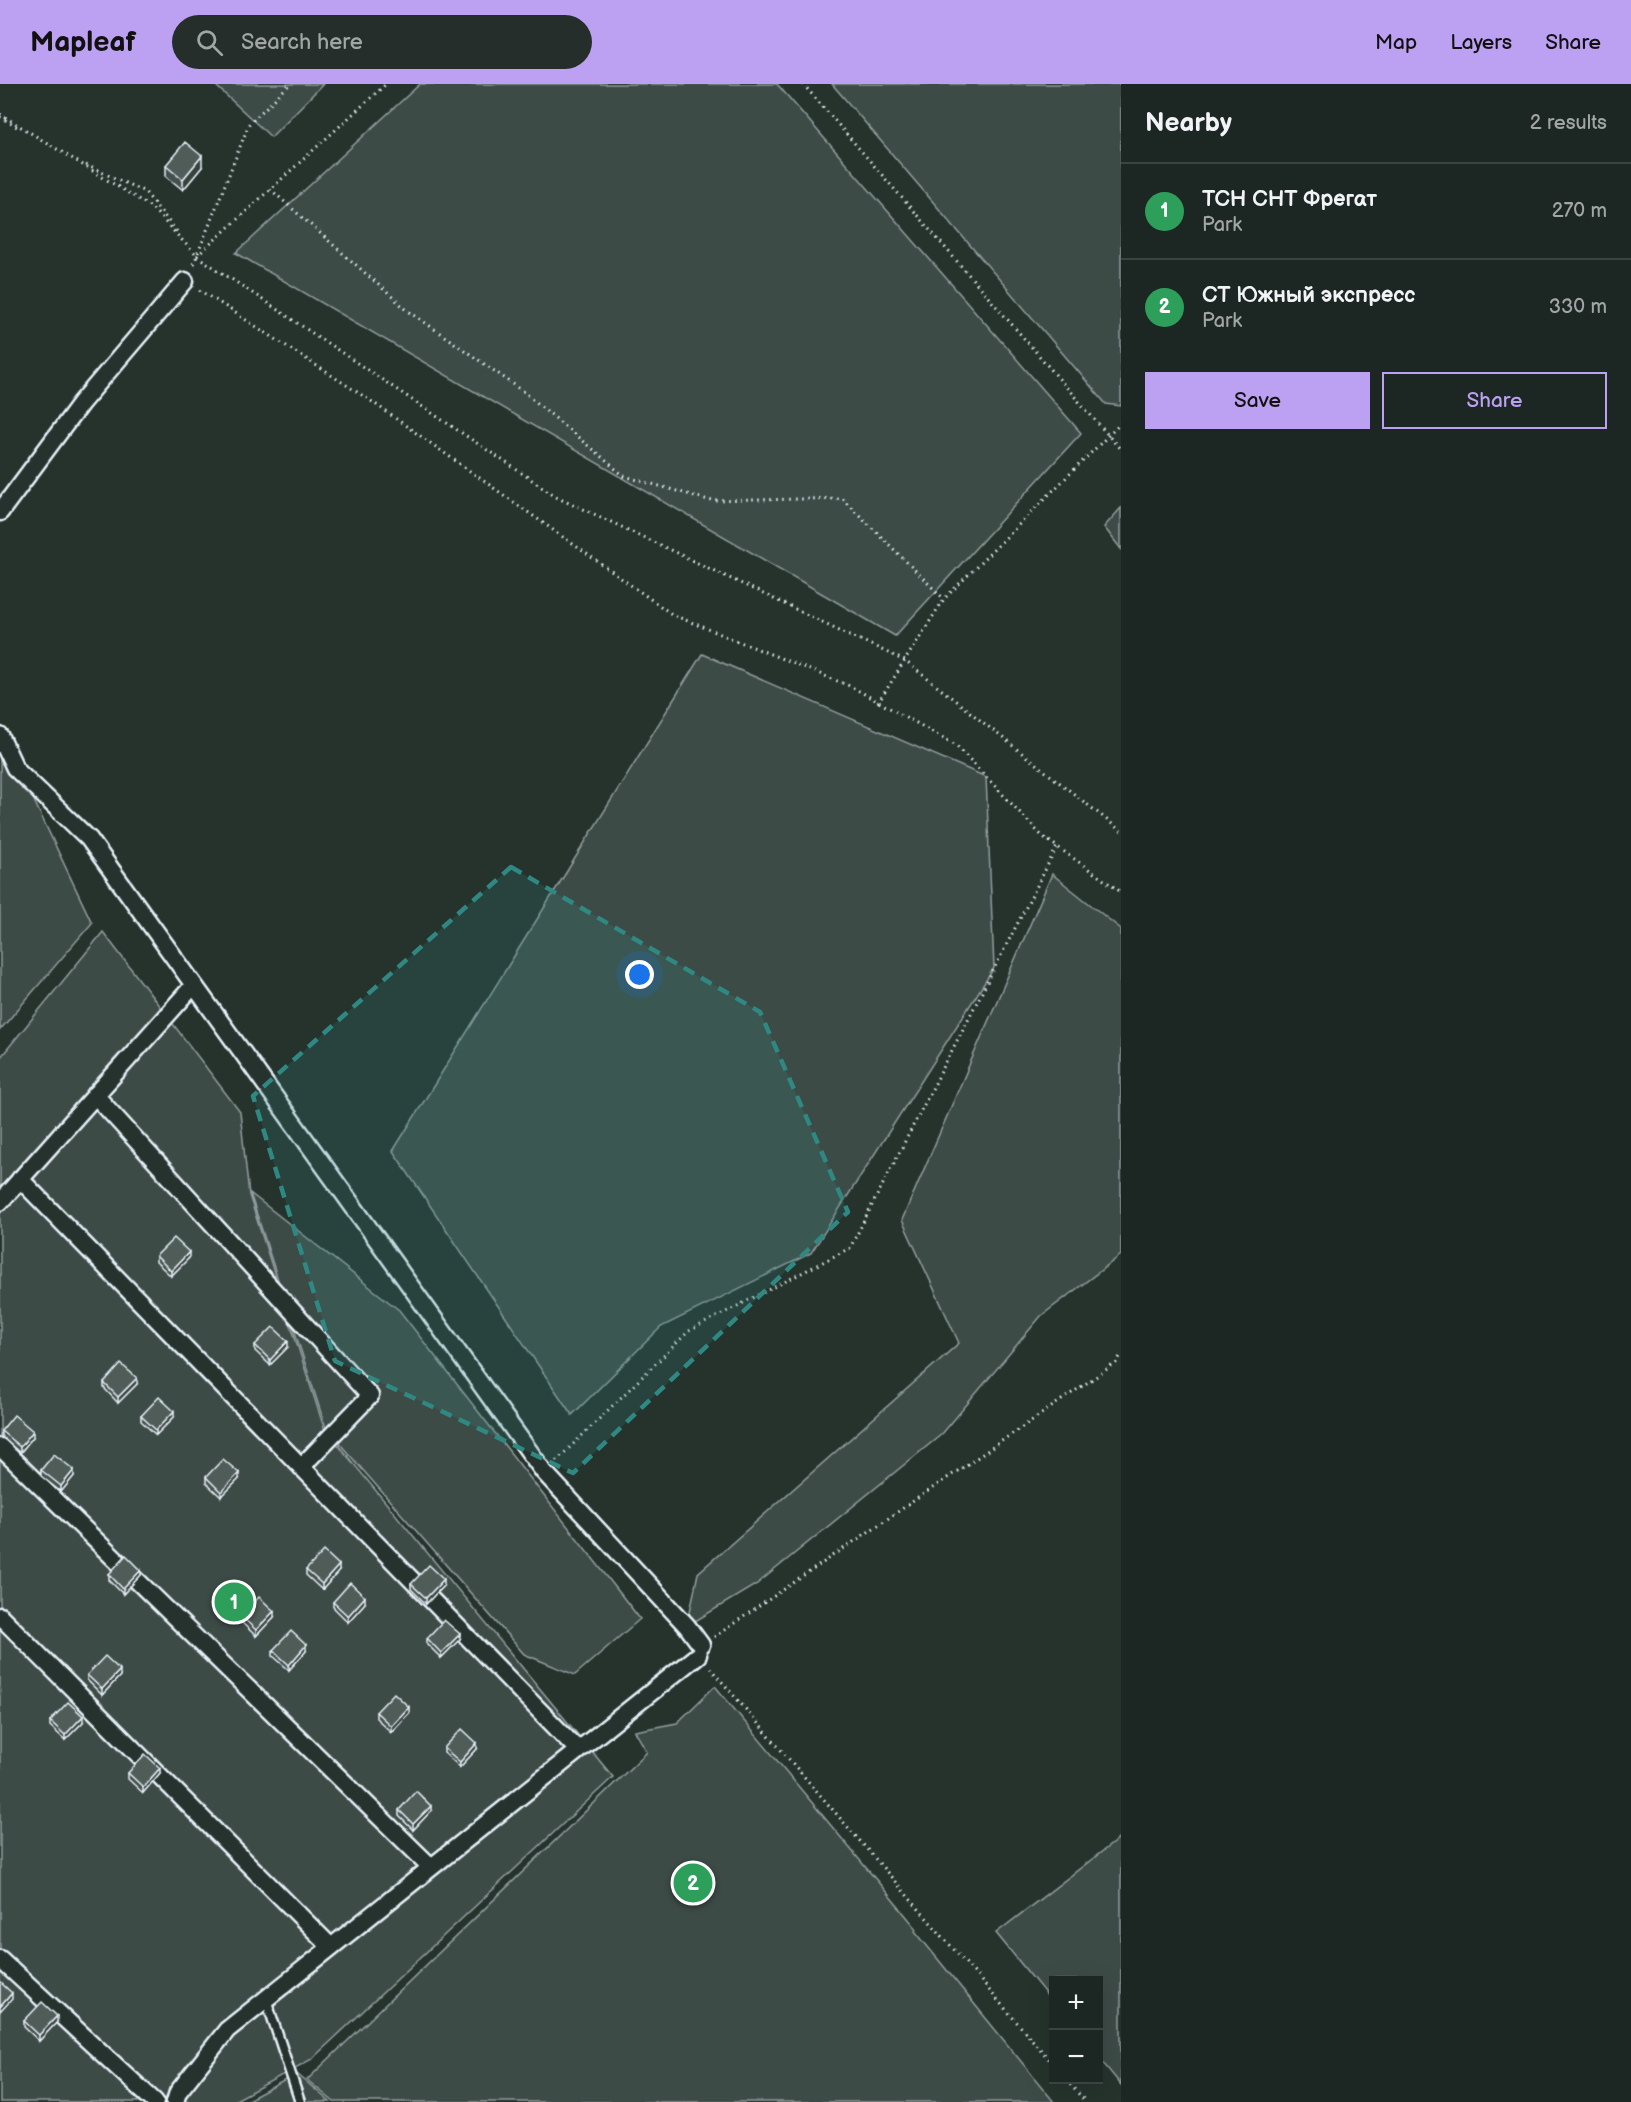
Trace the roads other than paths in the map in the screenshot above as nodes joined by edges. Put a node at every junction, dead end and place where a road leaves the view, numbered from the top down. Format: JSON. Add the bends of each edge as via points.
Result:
{"nodes":[{"id":1,"x":186,"y":281,"type":"road end"},
{"id":2,"x":0,"y":512,"type":"edge"},
{"id":3,"x":0,"y":736,"type":"edge"},
{"id":4,"x":194,"y":985,"type":"junction"},
{"id":5,"x":95,"y":1095,"type":"junction"},
{"id":6,"x":20,"y":1179,"type":"junction"},
{"id":7,"x":0,"y":1202,"type":"edge"},
{"id":8,"x":0,"y":1447,"type":"edge"},
{"id":9,"x":301,"y":1467,"type":"junction"},
{"id":10,"x":0,"y":1616,"type":"edge"},
{"id":11,"x":578,"y":1750,"type":"junction"},
{"id":12,"x":432,"y":1867,"type":"junction"},
{"id":13,"x":331,"y":1947,"type":"junction"},
{"id":14,"x":0,"y":1959,"type":"edge"},
{"id":15,"x":266,"y":1999,"type":"junction"},
{"id":16,"x":155,"y":2102,"type":"edge"},
{"id":17,"x":175,"y":2102,"type":"edge"},
{"id":18,"x":300,"y":2102,"type":"edge"}],
"edges":[{"from":1,"to":2,"type":"street","via":[[81,403]]},
{"from":3,"to":4,"type":"street","via":[[15,768],[89,839]]},
{"from":4,"to":5,"type":"street"},
{"from":4,"to":11,"type":"street","via":[[544,1472],[687,1626],[700,1650]]},
{"from":5,"to":6,"type":"street"},
{"from":5,"to":9,"type":"street","via":[[370,1396]]},
{"from":6,"to":7,"type":"street"},
{"from":6,"to":9,"type":"street"},
{"from":8,"to":12,"type":"street"},
{"from":9,"to":11,"type":"street"},
{"from":10,"to":13,"type":"street"},
{"from":11,"to":12,"type":"street"},
{"from":12,"to":13,"type":"street"},
{"from":13,"to":15,"type":"street"},
{"from":14,"to":16,"type":"street"},
{"from":15,"to":17,"type":"street","via":[[227,2030],[178,2092]]},
{"from":15,"to":18,"type":"lane"}]}
